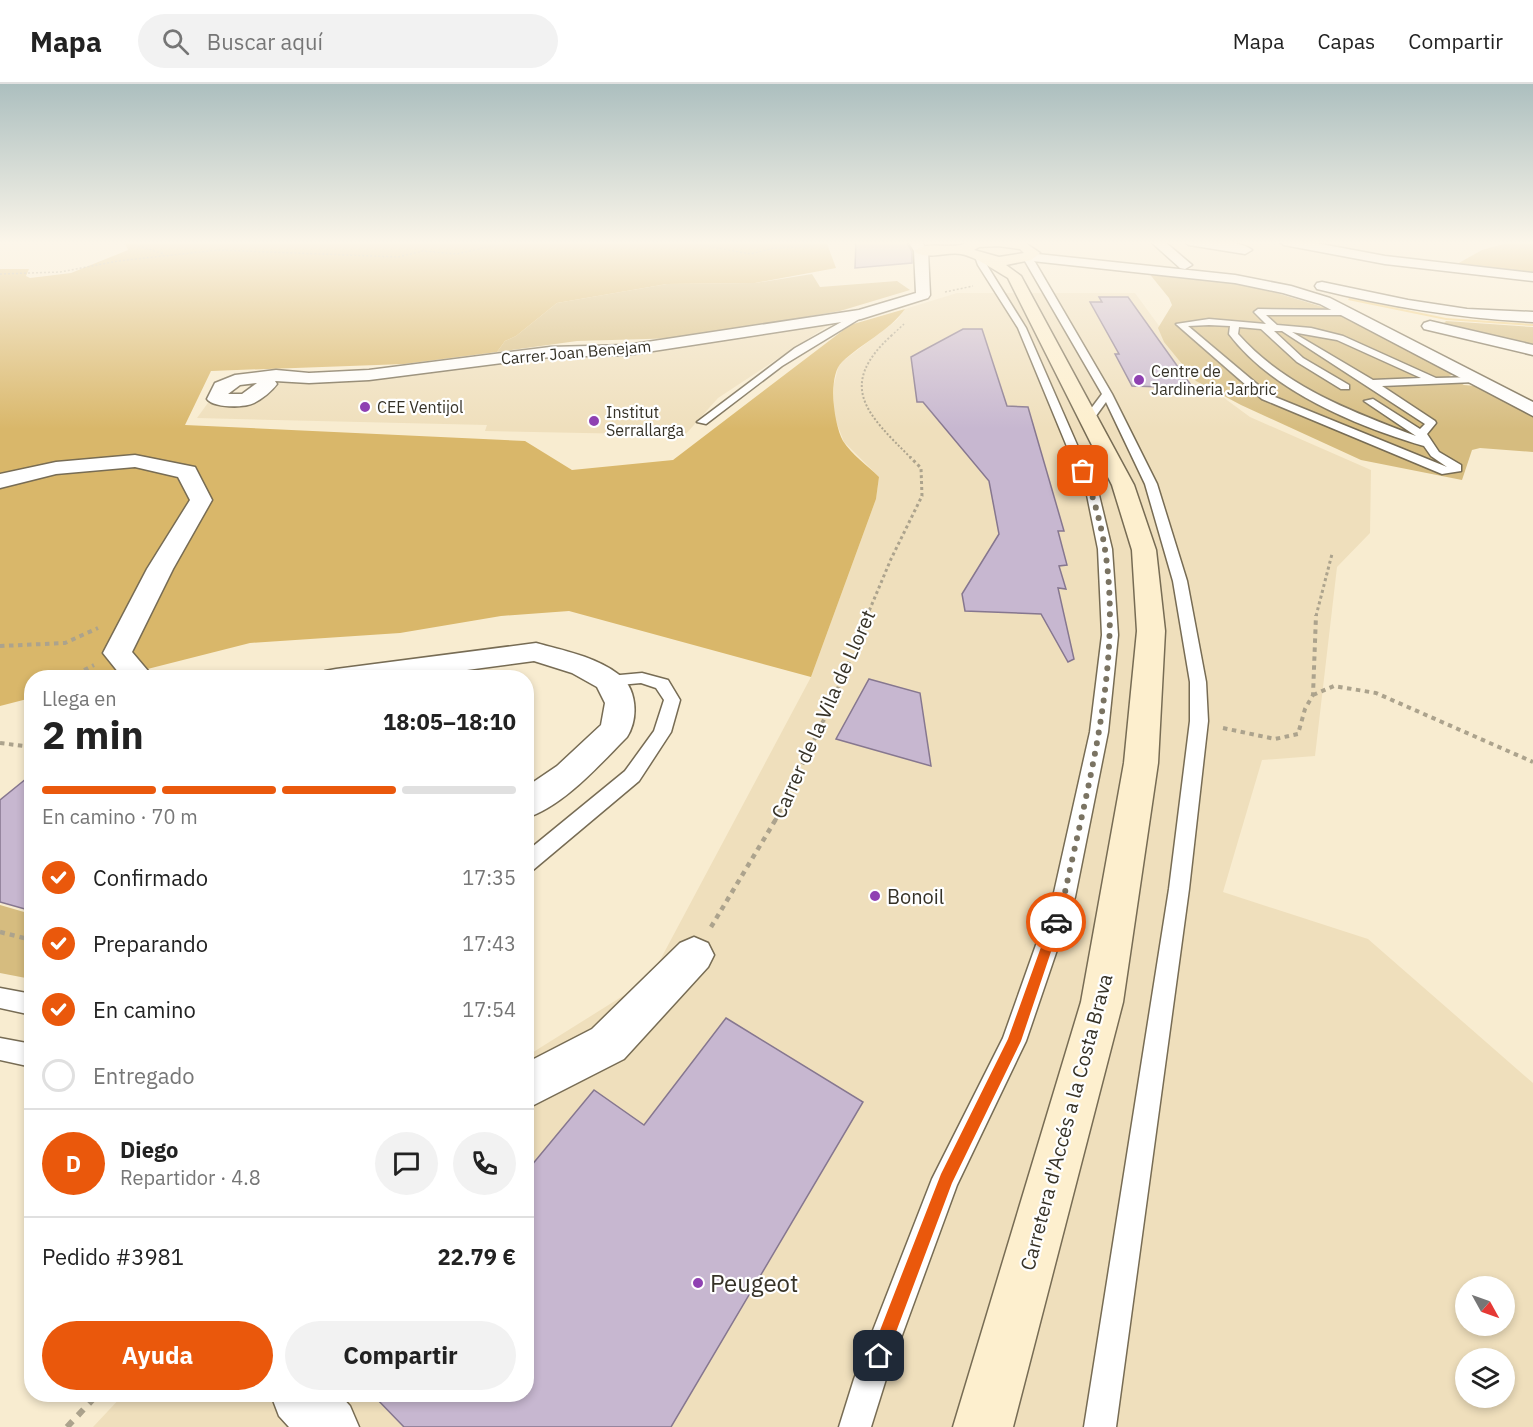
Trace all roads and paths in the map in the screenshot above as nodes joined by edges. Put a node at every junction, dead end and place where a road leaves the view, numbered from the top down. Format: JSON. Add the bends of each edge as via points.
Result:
{"nodes":[{"id":1,"x":899,"y":304,"type":"edge"},
{"id":2,"x":926,"y":304,"type":"edge"},
{"id":3,"x":1009,"y":304,"type":"edge"},
{"id":4,"x":1029,"y":304,"type":"edge"},
{"id":5,"x":1046,"y":304,"type":"edge"},
{"id":6,"x":1330,"y":304,"type":"edge"},
{"id":7,"x":1439,"y":304,"type":"edge"},
{"id":8,"x":1344,"y":311,"type":"junction"},
{"id":9,"x":861,"y":314,"type":"junction"},
{"id":10,"x":1533,"y":317,"type":"edge"},
{"id":11,"x":1235,"y":324,"type":"junction"},
{"id":12,"x":1264,"y":327,"type":"junction"},
{"id":13,"x":1279,"y":329,"type":"junction"},
{"id":14,"x":1404,"y":341,"type":"junction"},
{"id":15,"x":1533,"y":350,"type":"edge"},
{"id":16,"x":1482,"y":362,"type":"dead end"},
{"id":17,"x":262,"y":377,"type":"dead end"},
{"id":18,"x":1475,"y":379,"type":"junction"},
{"id":19,"x":1433,"y":380,"type":"junction"},
{"id":20,"x":1371,"y":383,"type":"junction"},
{"id":21,"x":1345,"y":387,"type":"dead end"},
{"id":22,"x":1369,"y":401,"type":"dead end"},
{"id":23,"x":1083,"y":404,"type":"junction"},
{"id":24,"x":1533,"y":410,"type":"edge"},
{"id":25,"x":702,"y":422,"type":"dead end"},
{"id":26,"x":1423,"y":439,"type":"junction"},
{"id":27,"x":0,"y":481,"type":"edge"},
{"id":28,"x":1332,"y":554,"type":"dead end"},
{"id":29,"x":143,"y":603,"type":"junction"},
{"id":30,"x":0,"y":646,"type":"edge"},
{"id":31,"x":132,"y":670,"type":"edge"},
{"id":32,"x":398,"y":670,"type":"edge"},
{"id":33,"x":609,"y":681,"type":"junction"},
{"id":34,"x":1313,"y":695,"type":"junction"},
{"id":35,"x":1199,"y":721,"type":"junction"},
{"id":36,"x":0,"y":743,"type":"edge"},
{"id":37,"x":24,"y":746,"type":"edge"},
{"id":38,"x":1533,"y":762,"type":"edge"},
{"id":39,"x":534,"y":799,"type":"edge"},
{"id":40,"x":534,"y":857,"type":"edge"},
{"id":41,"x":0,"y":932,"type":"edge"},
{"id":42,"x":24,"y":938,"type":"edge"},
{"id":43,"x":694,"y":955,"type":"joint"},
{"id":44,"x":0,"y":998,"type":"edge"},
{"id":45,"x":24,"y":1003,"type":"edge"},
{"id":46,"x":0,"y":1048,"type":"edge"},
{"id":47,"x":24,"y":1054,"type":"edge"},
{"id":48,"x":534,"y":1083,"type":"edge"},
{"id":49,"x":90,"y":1402,"type":"edge"},
{"id":50,"x":306,"y":1402,"type":"edge"},
{"id":51,"x":982,"y":1425,"type":"edge"},
{"id":52,"x":67,"y":1427,"type":"edge"},
{"id":53,"x":329,"y":1427,"type":"edge"},
{"id":54,"x":855,"y":1427,"type":"edge"},
{"id":55,"x":1100,"y":1427,"type":"edge"}],
"edges":[{"from":1,"to":9,"type":"street","name":"Carrer Joan Benejam"},
{"from":2,"to":43,"type":"path","name":"Carrer de la Vila de Lloret","via":[[863,368],[861,395],[884,429],[921,468],[922,496],[832,703],[772,828]]},
{"from":3,"to":23,"type":"lane"},
{"from":4,"to":23,"type":"main road","name":"Carretera d'Accés a la Costa Brava"},
{"from":5,"to":23,"type":"lane"},
{"from":6,"to":8,"type":"street"},
{"from":7,"to":10,"type":"street"},
{"from":8,"to":13,"type":"lane","via":[[1258,312]]},
{"from":8,"to":14,"type":"street"},
{"from":8,"to":15,"type":"street","via":[[1437,327]]},
{"from":9,"to":17,"type":"street","name":"Carrer Joan Benejam","via":[[627,350],[550,352],[369,375]]},
{"from":9,"to":25,"type":"lane","via":[[759,376]]},
{"from":11,"to":12,"type":"lane"},
{"from":11,"to":26,"type":"lane","via":[[1233,334],[1244,349],[1283,379],[1340,408]]},
{"from":11,"to":26,"type":"lane","via":[[1180,324],[1266,397],[1446,471],[1457,468],[1435,454]]},
{"from":12,"to":13,"type":"lane"},
{"from":12,"to":21,"type":"lane","via":[[1300,360]]},
{"from":13,"to":19,"type":"lane","via":[[1340,338]]},
{"from":13,"to":20,"type":"lane"},
{"from":14,"to":16,"type":"street"},
{"from":14,"to":18,"type":"street"},
{"from":18,"to":19,"type":"lane"},
{"from":18,"to":24,"type":"street"},
{"from":19,"to":20,"type":"lane"},
{"from":20,"to":26,"type":"lane","via":[[1431,423]]},
{"from":22,"to":26,"type":"lane"},
{"from":23,"to":35,"type":"lane","via":[[1151,484],[1180,581],[1198,682]]},
{"from":23,"to":51,"type":"main road","name":"Carretera d'Accés a la Costa Brava","via":[[1123,485],[1144,550],[1151,630],[1142,764],[1102,1002]]},
{"from":23,"to":54,"type":"lane","via":[[1093,495],[1106,549],[1110,635],[1099,732],[1064,897],[1014,1041],[946,1179]]},
{"from":27,"to":29,"type":"street","via":[[56,468],[135,461],[188,472],[201,500]]},
{"from":28,"to":34,"type":"path","via":[[1315,620]]},
{"from":29,"to":30,"type":"path","via":[[65,643]]},
{"from":29,"to":31,"type":"street","via":[[117,653]]},
{"from":32,"to":33,"type":"street","via":[[536,652],[582,667]]},
{"from":33,"to":39,"type":"street","via":[[620,703],[616,729],[569,774]]},
{"from":33,"to":40,"type":"lane","via":[[642,678],[662,684],[672,699],[662,732],[632,776]]},
{"from":34,"to":35,"type":"path","via":[[1298,734],[1275,739]]},
{"from":34,"to":38,"type":"path","via":[[1334,686],[1376,693]]},
{"from":35,"to":55,"type":"lane","via":[[1179,889]]},
{"from":36,"to":37,"type":"path"},
{"from":41,"to":42,"type":"path"},
{"from":43,"to":48,"type":"street","via":[[608,1044]]},
{"from":44,"to":45,"type":"lane"},
{"from":46,"to":47,"type":"lane"},
{"from":49,"to":52,"type":"path"},
{"from":50,"to":53,"type":"street"}]}
